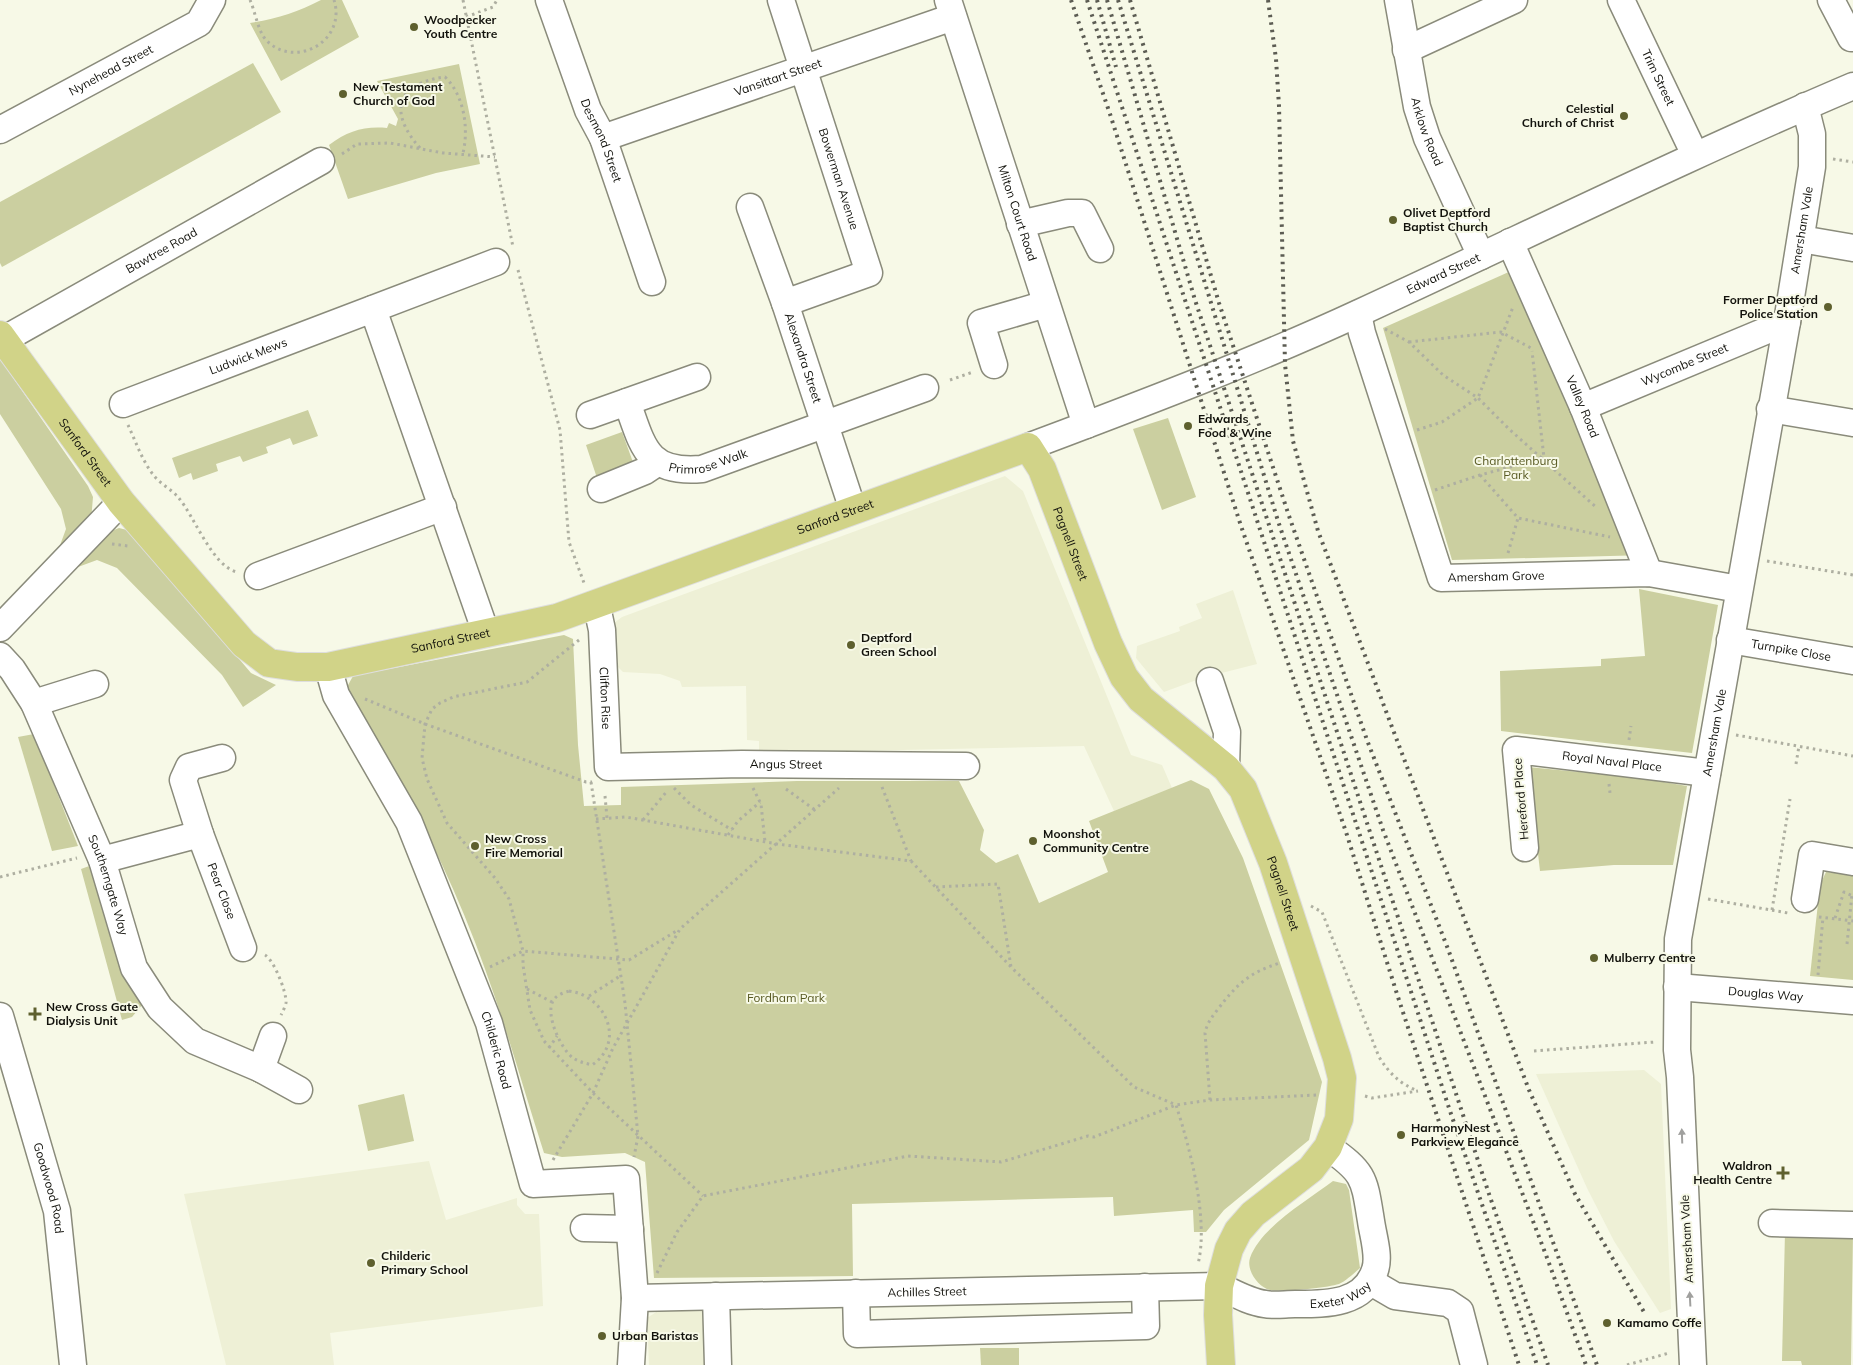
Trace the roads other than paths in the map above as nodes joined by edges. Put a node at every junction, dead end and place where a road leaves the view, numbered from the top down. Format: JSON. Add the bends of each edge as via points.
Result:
{"nodes":[{"id":1,"x":212,"y":0,"type":"edge"},
{"id":2,"x":550,"y":0,"type":"edge"},
{"id":3,"x":781,"y":0,"type":"edge"},
{"id":4,"x":1398,"y":0,"type":"edge"},
{"id":5,"x":1514,"y":0,"type":"edge"},
{"id":6,"x":1621,"y":0,"type":"edge"},
{"id":7,"x":1831,"y":0,"type":"edge"},
{"id":8,"x":950,"y":9,"type":"edge"},
{"id":9,"x":1851,"y":38,"type":"dead end"},
{"id":10,"x":1406,"y":50,"type":"junction"},
{"id":11,"x":804,"y":70,"type":"junction"},
{"id":12,"x":1853,"y":86,"type":"edge"},
{"id":13,"x":1805,"y":106,"type":"junction"},
{"id":14,"x":0,"y":130,"type":"edge"},
{"id":15,"x":603,"y":138,"type":"junction"},
{"id":16,"x":1695,"y":155,"type":"junction"},
{"id":17,"x":321,"y":161,"type":"road end"},
{"id":18,"x":750,"y":207,"type":"dead end"},
{"id":19,"x":1020,"y":224,"type":"junction"},
{"id":20,"x":1801,"y":239,"type":"junction"},
{"id":21,"x":1510,"y":242,"type":"junction"},
{"id":22,"x":1853,"y":248,"type":"edge"},
{"id":23,"x":1100,"y":250,"type":"dead end"},
{"id":24,"x":1481,"y":256,"type":"junction"},
{"id":25,"x":509,"y":260,"type":"road end"},
{"id":26,"x":652,"y":282,"type":"dead end"},
{"id":27,"x":785,"y":303,"type":"junction"},
{"id":28,"x":1046,"y":304,"type":"junction"},
{"id":29,"x":373,"y":309,"type":"junction"},
{"id":30,"x":1358,"y":314,"type":"junction"},
{"id":31,"x":1787,"y":322,"type":"junction"},
{"id":32,"x":2,"y":337,"type":"edge"},
{"id":33,"x":994,"y":365,"type":"dead end"},
{"id":34,"x":697,"y":377,"type":"dead end"},
{"id":35,"x":924,"y":388,"type":"dead end"},
{"id":36,"x":627,"y":402,"type":"junction"},
{"id":37,"x":123,"y":404,"type":"road end"},
{"id":38,"x":1583,"y":407,"type":"junction"},
{"id":39,"x":1770,"y":409,"type":"junction"},
{"id":40,"x":590,"y":415,"type":"dead end"},
{"id":41,"x":1853,"y":423,"type":"edge"},
{"id":42,"x":1086,"y":425,"type":"junction"},
{"id":43,"x":825,"y":426,"type":"junction"},
{"id":44,"x":1028,"y":447,"type":"junction"},
{"id":45,"x":658,"y":463,"type":"junction"},
{"id":46,"x":601,"y":489,"type":"dead end"},
{"id":47,"x":121,"y":502,"type":"junction"},
{"id":48,"x":443,"y":507,"type":"junction"},
{"id":49,"x":853,"y":510,"type":"junction"},
{"id":50,"x":1649,"y":573,"type":"junction"},
{"id":51,"x":258,"y":576,"type":"road end"},
{"id":52,"x":1739,"y":589,"type":"junction"},
{"id":53,"x":591,"y":616,"type":"junction"},
{"id":54,"x":0,"y":628,"type":"edge"},
{"id":55,"x":486,"y":633,"type":"junction"},
{"id":56,"x":1730,"y":640,"type":"junction"},
{"id":57,"x":0,"y":656,"type":"edge"},
{"id":58,"x":1853,"y":661,"type":"edge"},
{"id":59,"x":328,"y":667,"type":"junction"},
{"id":60,"x":1210,"y":681,"type":"dead end"},
{"id":61,"x":95,"y":684,"type":"dead end"},
{"id":62,"x":34,"y":703,"type":"junction"},
{"id":63,"x":1516,"y":750,"type":"joint"},
{"id":64,"x":222,"y":758,"type":"dead end"},
{"id":65,"x":966,"y":766,"type":"dead end"},
{"id":66,"x":1226,"y":768,"type":"junction"},
{"id":67,"x":1707,"y":773,"type":"junction"},
{"id":68,"x":601,"y":774,"type":"joint"},
{"id":69,"x":200,"y":834,"type":"junction"},
{"id":70,"x":1525,"y":848,"type":"dead end"},
{"id":71,"x":100,"y":857,"type":"junction"},
{"id":72,"x":1853,"y":862,"type":"edge"},
{"id":73,"x":1805,"y":910,"type":"road end"},
{"id":74,"x":244,"y":948,"type":"road end"},
{"id":75,"x":1677,"y":987,"type":"junction"},
{"id":76,"x":1853,"y":1001,"type":"edge"},
{"id":77,"x":0,"y":1016,"type":"edge"},
{"id":78,"x":273,"y":1036,"type":"road end"},
{"id":79,"x":261,"y":1069,"type":"junction"},
{"id":80,"x":299,"y":1090,"type":"dead end"},
{"id":81,"x":1328,"y":1147,"type":"junction"},
{"id":82,"x":1772,"y":1223,"type":"dead end"},
{"id":83,"x":1853,"y":1225,"type":"edge"},
{"id":84,"x":584,"y":1228,"type":"dead end"},
{"id":85,"x":630,"y":1229,"type":"junction"},
{"id":86,"x":1371,"y":1282,"type":"junction"},
{"id":87,"x":1219,"y":1286,"type":"junction"},
{"id":88,"x":1145,"y":1287,"type":"junction"},
{"id":89,"x":856,"y":1294,"type":"junction"},
{"id":90,"x":716,"y":1296,"type":"junction"},
{"id":91,"x":644,"y":1298,"type":"junction"},
{"id":92,"x":1684,"y":1358,"type":"edge"},
{"id":93,"x":73,"y":1365,"type":"edge"},
{"id":94,"x":631,"y":1365,"type":"edge"},
{"id":95,"x":718,"y":1365,"type":"edge"},
{"id":96,"x":1221,"y":1365,"type":"edge"},
{"id":97,"x":1474,"y":1365,"type":"edge"}],
"edges":[{"from":1,"to":14,"type":"street","name":"Nynehead Street","via":[[199,24]]},
{"from":2,"to":15,"type":"street","name":"Desmond Street","via":[[588,110]]},
{"from":3,"to":11,"type":"street","name":"Bowerman Avenue"},
{"from":4,"to":10,"type":"street","name":"Arklow Road"},
{"from":5,"to":10,"type":"street"},
{"from":6,"to":16,"type":"street","name":"Trim Street"},
{"from":7,"to":9,"type":"street"},
{"from":8,"to":11,"type":"street","name":"Vansittart Street"},
{"from":8,"to":19,"type":"street","name":"Milton Court Road"},
{"from":10,"to":24,"type":"street","name":"Arklow Road","via":[[1417,108],[1427,138]]},
{"from":11,"to":15,"type":"street","name":"Vansittart Street"},
{"from":11,"to":27,"type":"street","name":"Bowerman Avenue","via":[[869,273]]},
{"from":12,"to":13,"type":"street","name":"Edward Street"},
{"from":13,"to":16,"type":"street","name":"Edward Street"},
{"from":13,"to":20,"type":"street","name":"Amersham Vale","via":[[1813,156]]},
{"from":15,"to":26,"type":"street","name":"Desmond Street"},
{"from":16,"to":21,"type":"street","name":"Edward Street"},
{"from":17,"to":32,"type":"street","name":"Bawtree Road"},
{"from":18,"to":27,"type":"street","name":"Alexandra Street"},
{"from":19,"to":23,"type":"street","via":[[1082,213]]},
{"from":19,"to":28,"type":"street","name":"Milton Court Road"},
{"from":20,"to":22,"type":"street"},
{"from":20,"to":31,"type":"street","name":"Amersham Vale"},
{"from":21,"to":24,"type":"street","name":"Edward Street"},
{"from":21,"to":38,"type":"street","name":"Valley Road"},
{"from":24,"to":30,"type":"street","name":"Edward Street"},
{"from":25,"to":29,"type":"street","name":"Ludwick Mews"},
{"from":27,"to":43,"type":"street","name":"Alexandra Street"},
{"from":28,"to":33,"type":"street","via":[[981,323]]},
{"from":28,"to":42,"type":"street","name":"Milton Court Road"},
{"from":29,"to":37,"type":"street","name":"Ludwick Mews"},
{"from":29,"to":48,"type":"street"},
{"from":30,"to":42,"type":"street","name":"Edward Street","via":[[1133,409]]},
{"from":30,"to":50,"type":"street","name":"Amersham Grove","via":[[1441,578]]},
{"from":31,"to":38,"type":"street","name":"Wycombe Street"},
{"from":31,"to":39,"type":"street","name":"Amersham Vale"},
{"from":32,"to":47,"type":"main road","name":"Sanford Street"},
{"from":34,"to":36,"type":"street"},
{"from":35,"to":43,"type":"street","name":"Primrose Walk"},
{"from":36,"to":40,"type":"street"},
{"from":36,"to":45,"type":"street","name":"Primrose Walk","via":[[644,448]]},
{"from":38,"to":50,"type":"street","name":"Valley Road"},
{"from":39,"to":41,"type":"street"},
{"from":39,"to":52,"type":"street","name":"Amersham Vale"},
{"from":42,"to":44,"type":"street","name":"Edward Street"},
{"from":43,"to":45,"type":"street","name":"Primrose Walk","via":[[702,469],[680,471]]},
{"from":43,"to":49,"type":"street","name":"Alexandra Street"},
{"from":44,"to":49,"type":"main road","name":"Sanford Street"},
{"from":44,"to":66,"type":"main road","name":"Pagnell Street","via":[[1042,469],[1096,613],[1124,677],[1141,699]]},
{"from":45,"to":46,"type":"street"},
{"from":47,"to":54,"type":"street"},
{"from":47,"to":59,"type":"main road","name":"Sanford Street","via":[[244,644],[269,663]]},
{"from":48,"to":51,"type":"street"},
{"from":48,"to":55,"type":"street"},
{"from":49,"to":53,"type":"main road","name":"Sanford Street"},
{"from":50,"to":52,"type":"street","name":"Amersham Grove"},
{"from":52,"to":56,"type":"street","name":"Amersham Vale"},
{"from":53,"to":55,"type":"main road","name":"Sanford Street","via":[[558,618]]},
{"from":53,"to":68,"type":"street","name":"Clifton Rise"},
{"from":55,"to":59,"type":"main road","name":"Sanford Street"},
{"from":56,"to":58,"type":"street","name":"Turnpike Close"},
{"from":56,"to":67,"type":"street","name":"Amersham Vale"},
{"from":57,"to":62,"type":"street","name":"Southerngate Way","via":[[12,668]]},
{"from":59,"to":85,"type":"street","name":"Childeric Road","via":[[336,695],[408,822],[489,1023],[533,1184],[626,1179]]},
{"from":60,"to":66,"type":"street","via":[[1227,732]]},
{"from":61,"to":62,"type":"street"},
{"from":62,"to":71,"type":"street","name":"Southerngate Way"},
{"from":63,"to":67,"type":"street","name":"Royal Naval Place"},
{"from":63,"to":70,"type":"street","name":"Hereford Place"},
{"from":64,"to":69,"type":"street","name":"Pear Close","via":[[189,767],[183,780]]},
{"from":65,"to":68,"type":"street","name":"Angus Street","via":[[742,764]]},
{"from":66,"to":81,"type":"main road","name":"Pagnell Street","via":[[1243,790],[1257,820],[1338,1058],[1342,1093],[1339,1119]]},
{"from":67,"to":75,"type":"street","name":"Amersham Vale","via":[[1678,939]]},
{"from":69,"to":71,"type":"street"},
{"from":69,"to":74,"type":"street","name":"Pear Close"},
{"from":71,"to":79,"type":"street","name":"Southerngate Way","via":[[134,968],[160,1008],[195,1041]]},
{"from":72,"to":73,"type":"street","via":[[1812,855]]},
{"from":75,"to":76,"type":"street","name":"Douglas Way"},
{"from":92,"to":75,"type":"street","name":"Amersham Vale","one_way":true,"via":[[1680,1077],[1677,1050],[1671,1042]]},
{"from":77,"to":93,"type":"street","name":"Goodwood Road","via":[[57,1211]]},
{"from":78,"to":79,"type":"street"},
{"from":79,"to":80,"type":"street","name":"Southerngate Way"},
{"from":81,"to":86,"type":"street","name":"Exeter Way","via":[[1354,1166],[1366,1191],[1376,1250],[1376,1268]]},
{"from":81,"to":87,"type":"main road","name":"Pagnell Street","via":[[1311,1169],[1253,1214],[1238,1231],[1229,1249]]},
{"from":82,"to":83,"type":"street"},
{"from":84,"to":85,"type":"street"},
{"from":85,"to":91,"type":"street"},
{"from":86,"to":87,"type":"street","name":"Exeter Way","via":[[1353,1297],[1332,1304],[1265,1305]]},
{"from":86,"to":97,"type":"street","via":[[1395,1296],[1448,1303],[1460,1311]]},
{"from":87,"to":88,"type":"street","name":"Achilles Street"},
{"from":87,"to":96,"type":"main road","name":"Pagnell Street"},
{"from":88,"to":89,"type":"street","name":"Achilles Street"},
{"from":88,"to":89,"type":"street","via":[[1146,1326],[986,1332],[857,1334]]},
{"from":89,"to":90,"type":"street","name":"Achilles Street"},
{"from":90,"to":91,"type":"street","name":"Achilles Street"},
{"from":90,"to":95,"type":"street"},
{"from":91,"to":94,"type":"street"}]}
